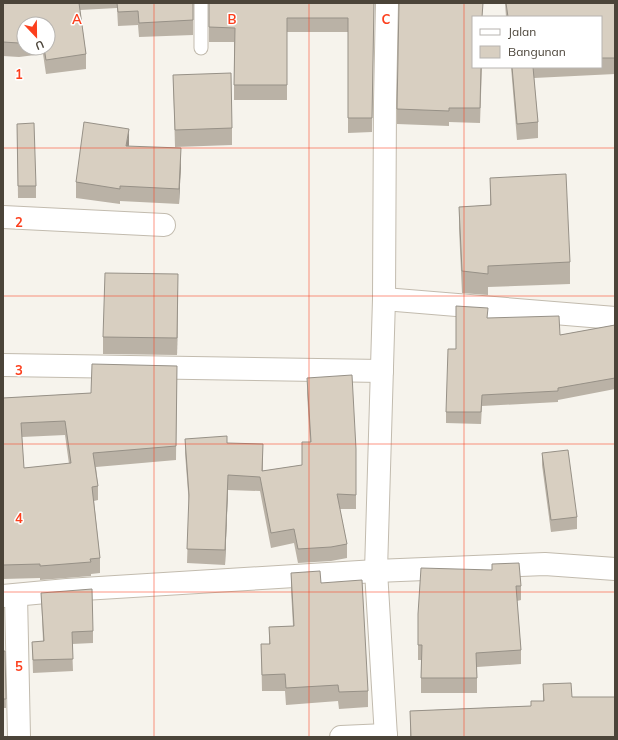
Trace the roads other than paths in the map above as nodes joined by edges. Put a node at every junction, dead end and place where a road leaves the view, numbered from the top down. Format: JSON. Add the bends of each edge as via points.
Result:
{"nodes":[{"id":1,"x":201,"y":3,"type":"edge"},
{"id":2,"x":387,"y":3,"type":"edge"},
{"id":3,"x":200,"y":48,"type":"dead end"},
{"id":4,"x":3,"y":217,"type":"edge"},
{"id":5,"x":164,"y":225,"type":"dead end"},
{"id":6,"x":384,"y":299,"type":"junction"},
{"id":7,"x":615,"y":318,"type":"edge"},
{"id":8,"x":3,"y":365,"type":"edge"},
{"id":9,"x":382,"y":372,"type":"junction"},
{"id":10,"x":615,"y":569,"type":"edge"},
{"id":11,"x":376,"y":571,"type":"junction"},
{"id":12,"x":9,"y":595,"type":"edge"},
{"id":13,"x":386,"y":736,"type":"edge"},
{"id":14,"x":19,"y":737,"type":"edge"},
{"id":15,"x":341,"y":737,"type":"edge"}],
"edges":[{"from":1,"to":3,"type":"lane"},
{"from":2,"to":6,"type":"street"},
{"from":4,"to":5,"type":"street"},
{"from":6,"to":7,"type":"street"},
{"from":6,"to":9,"type":"street"},
{"from":8,"to":9,"type":"street"},
{"from":9,"to":11,"type":"street"},
{"from":10,"to":11,"type":"street","via":[[545,564]]},
{"from":11,"to":12,"type":"street"},
{"from":11,"to":13,"type":"street"},
{"from":12,"to":14,"type":"street"},
{"from":13,"to":15,"type":"street"}]}
